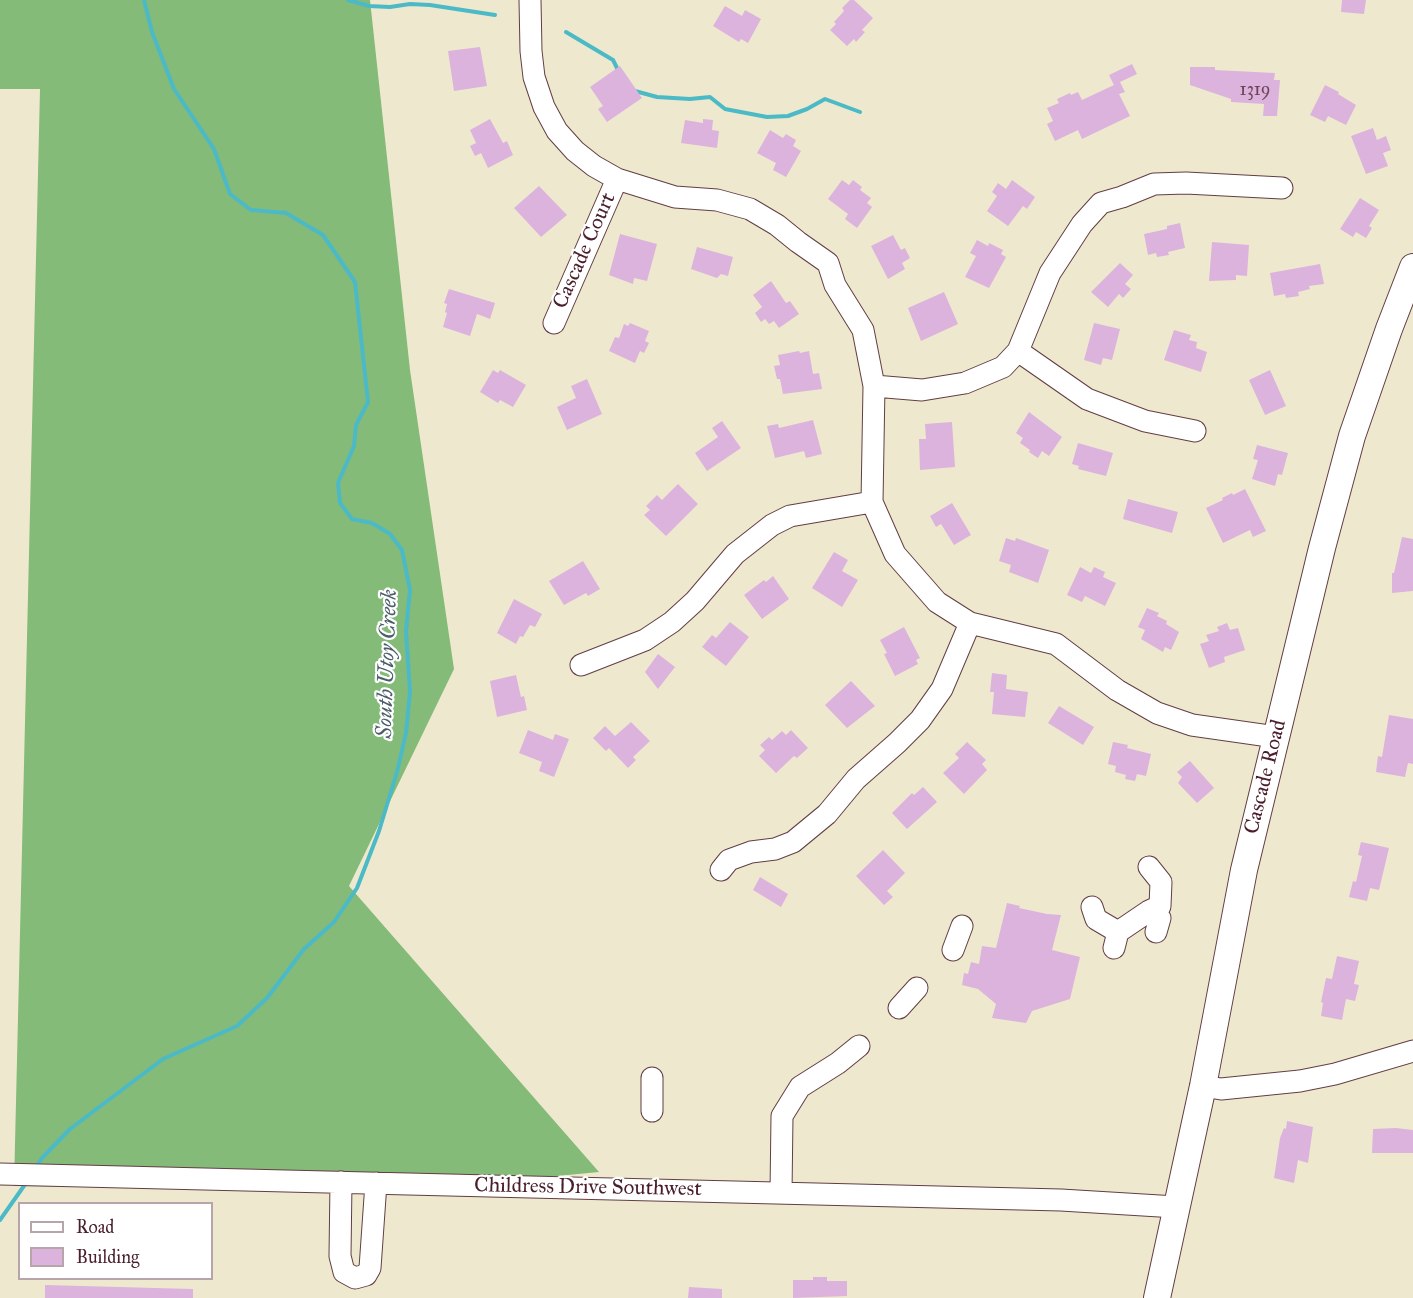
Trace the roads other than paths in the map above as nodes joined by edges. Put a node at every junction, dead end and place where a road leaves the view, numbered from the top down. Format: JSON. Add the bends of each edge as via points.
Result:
{"nodes":[{"id":1,"x":530,"y":0,"type":"edge"},
{"id":2,"x":617,"y":179,"type":"junction"},
{"id":3,"x":1282,"y":188,"type":"dead end"},
{"id":4,"x":1413,"y":267,"type":"edge"},
{"id":5,"x":554,"y":323,"type":"dead end"},
{"id":6,"x":1018,"y":351,"type":"junction"},
{"id":7,"x":874,"y":386,"type":"junction"},
{"id":8,"x":1195,"y":431,"type":"dead end"},
{"id":9,"x":872,"y":502,"type":"junction"},
{"id":10,"x":969,"y":623,"type":"junction"},
{"id":11,"x":581,"y":665,"type":"dead end"},
{"id":12,"x":1276,"y":737,"type":"junction"},
{"id":13,"x":1149,"y":867,"type":"dead end"},
{"id":14,"x":721,"y":870,"type":"dead end"},
{"id":15,"x":1092,"y":907,"type":"dead end"},
{"id":16,"x":962,"y":926,"type":"dead end"},
{"id":17,"x":952,"y":950,"type":"dead end"},
{"id":18,"x":917,"y":988,"type":"dead end"},
{"id":19,"x":899,"y":1008,"type":"dead end"},
{"id":20,"x":859,"y":1046,"type":"dead end"},
{"id":21,"x":1413,"y":1051,"type":"edge"},
{"id":22,"x":652,"y":1078,"type":"dead end"},
{"id":23,"x":1203,"y":1086,"type":"junction"},
{"id":24,"x":652,"y":1111,"type":"dead end"},
{"id":25,"x":10,"y":1174,"type":"edge"},
{"id":26,"x":341,"y":1182,"type":"junction"},
{"id":27,"x":376,"y":1183,"type":"junction"},
{"id":28,"x":782,"y":1193,"type":"junction"},
{"id":29,"x":1176,"y":1207,"type":"junction"},
{"id":30,"x":1157,"y":1298,"type":"edge"}],
"edges":[{"from":1,"to":2,"type":"street","via":[[534,77],[544,107],[557,131],[581,156]]},
{"from":2,"to":5,"type":"street","name":"Cascade Court"},
{"from":2,"to":7,"type":"street","via":[[675,197],[717,200],[750,209],[828,263],[835,285],[862,330]]},
{"from":3,"to":6,"type":"street","via":[[1154,184],[1101,203],[1050,273]]},
{"from":4,"to":12,"type":"main road","name":"Cascade Road","via":[[1352,436]]},
{"from":6,"to":7,"type":"street","via":[[1003,367],[965,383],[922,390]]},
{"from":6,"to":8,"type":"street","via":[[1087,399],[1145,421]]},
{"from":7,"to":9,"type":"street"},
{"from":9,"to":10,"type":"street","via":[[894,554],[937,602]]},
{"from":9,"to":11,"type":"street","via":[[790,516],[772,525],[735,554],[672,622],[645,640]]},
{"from":10,"to":12,"type":"street","via":[[1056,644],[1117,690],[1157,713],[1192,725]]},
{"from":10,"to":14,"type":"street","via":[[942,689],[920,720],[856,779],[826,814],[793,842],[729,860]]},
{"from":12,"to":23,"type":"main road","name":"Cascade Road","via":[[1244,870]]},
{"from":13,"to":15,"type":"street","via":[[1161,882],[1155,920],[1116,940],[1096,919]]},
{"from":16,"to":17,"type":"street"},
{"from":18,"to":19,"type":"street"},
{"from":20,"to":28,"type":"street","via":[[800,1087],[782,1116]]},
{"from":21,"to":23,"type":"street","via":[[1300,1082],[1221,1089]]},
{"from":22,"to":24,"type":"street"},
{"from":23,"to":29,"type":"main road","name":"Cascade Road"},
{"from":25,"to":26,"type":"street","name":"Childress Drive Southwest"},
{"from":26,"to":27,"type":"street","name":"Childress Drive Southwest"},
{"from":26,"to":27,"type":"street","via":[[340,1256],[344,1272],[354,1278],[366,1275],[370,1268]]},
{"from":27,"to":28,"type":"street","name":"Childress Drive Southwest"},
{"from":28,"to":29,"type":"street","name":"Childress Drive Southwest"},
{"from":29,"to":30,"type":"main road","name":"Cascade Road"}]}
